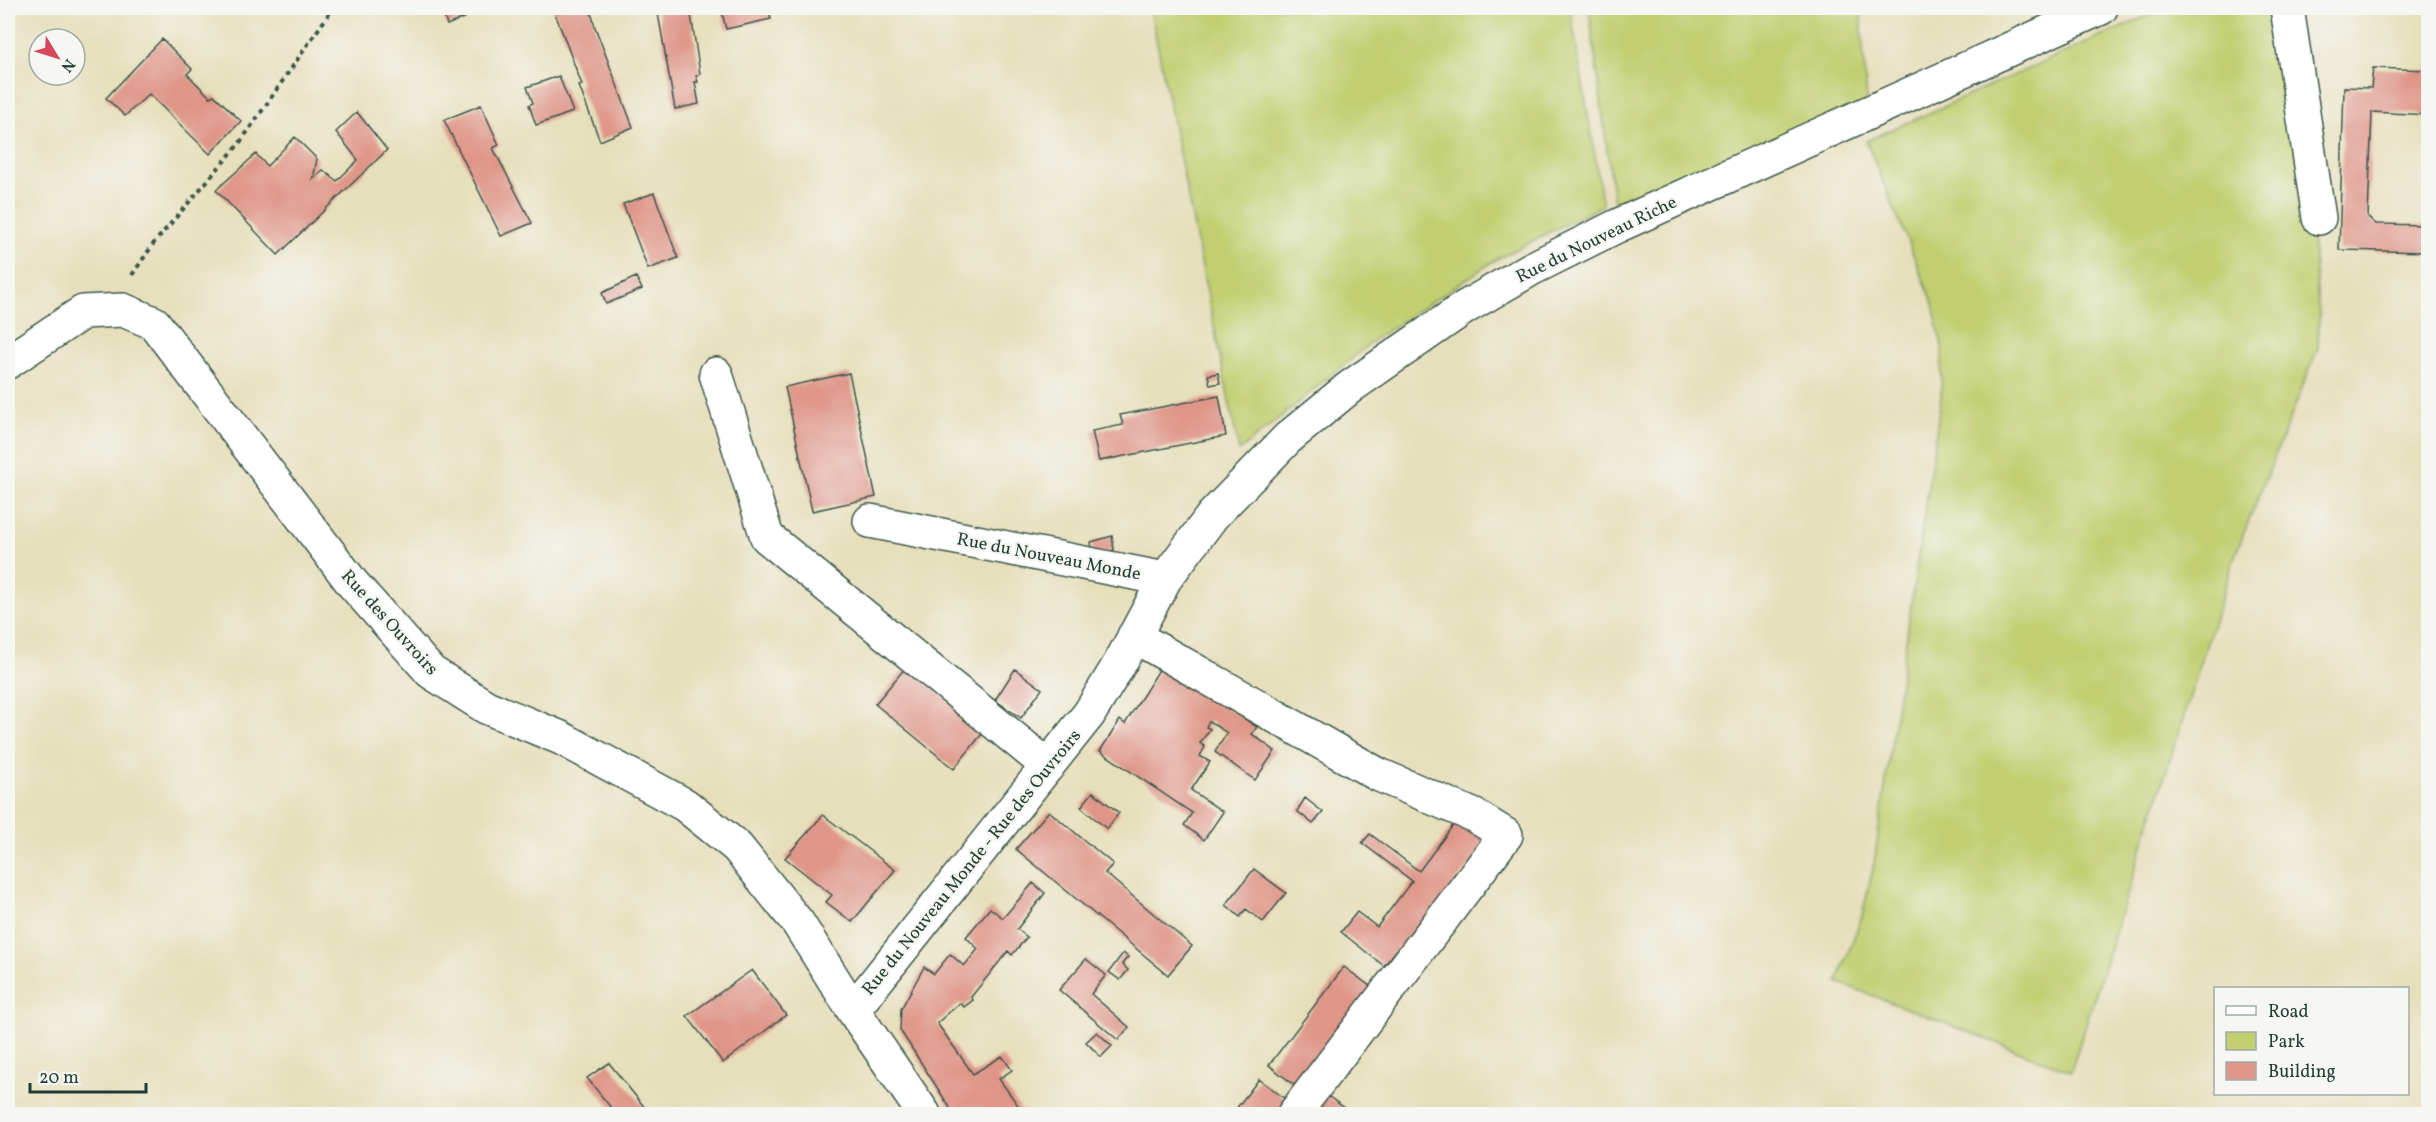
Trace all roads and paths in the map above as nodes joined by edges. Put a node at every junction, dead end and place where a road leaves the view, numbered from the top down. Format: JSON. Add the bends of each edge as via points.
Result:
{"nodes":[{"id":1,"x":333,"y":8,"type":"edge"},
{"id":2,"x":2101,"y":8,"type":"edge"},
{"id":3,"x":2287,"y":8,"type":"edge"},
{"id":4,"x":2319,"y":218,"type":"dead end"},
{"id":5,"x":108,"y":310,"type":"junction"},
{"id":6,"x":8,"y":362,"type":"edge"},
{"id":7,"x":717,"y":374,"type":"dead end"},
{"id":8,"x":870,"y":521,"type":"dead end"},
{"id":9,"x":1165,"y":579,"type":"junction"},
{"id":10,"x":1134,"y":636,"type":"junction"},
{"id":11,"x":1048,"y":766,"type":"junction"},
{"id":12,"x":853,"y":1010,"type":"junction"},
{"id":13,"x":924,"y":1114,"type":"edge"},
{"id":14,"x":1294,"y":1114,"type":"edge"}],
"edges":[{"from":1,"to":5,"type":"path","via":[[239,144],[154,243]]},
{"from":2,"to":9,"type":"street","name":"Rue du Nouveau Riche","via":[[1617,226],[1464,308],[1350,387],[1288,438],[1213,515]]},
{"from":3,"to":4,"type":"street"},
{"from":5,"to":6,"type":"street","name":"Rue des Ouvroirs","via":[[83,312]]},
{"from":5,"to":12,"type":"street","name":"Rue des Ouvroirs","via":[[123,310],[154,323],[353,584],[430,672],[486,707],[561,738],[685,805],[744,856],[798,923]]},
{"from":7,"to":11,"type":"street","via":[[766,537]]},
{"from":8,"to":9,"type":"street","name":"Rue du Nouveau Monde"},
{"from":9,"to":10,"type":"street","name":"Rue du Nouveau Monde"},
{"from":10,"to":11,"type":"street","name":"Rue du Nouveau Monde - Rue des Ouvroirs","via":[[1104,691]]},
{"from":10,"to":14,"type":"street","via":[[1377,774],[1475,816],[1506,836]]},
{"from":11,"to":12,"type":"street","name":"Rue du Nouveau Monde - Rue des Ouvroirs"},
{"from":12,"to":13,"type":"street","name":"Rue du Nouveau Monde - Rue des Ouvroirs"}]}
